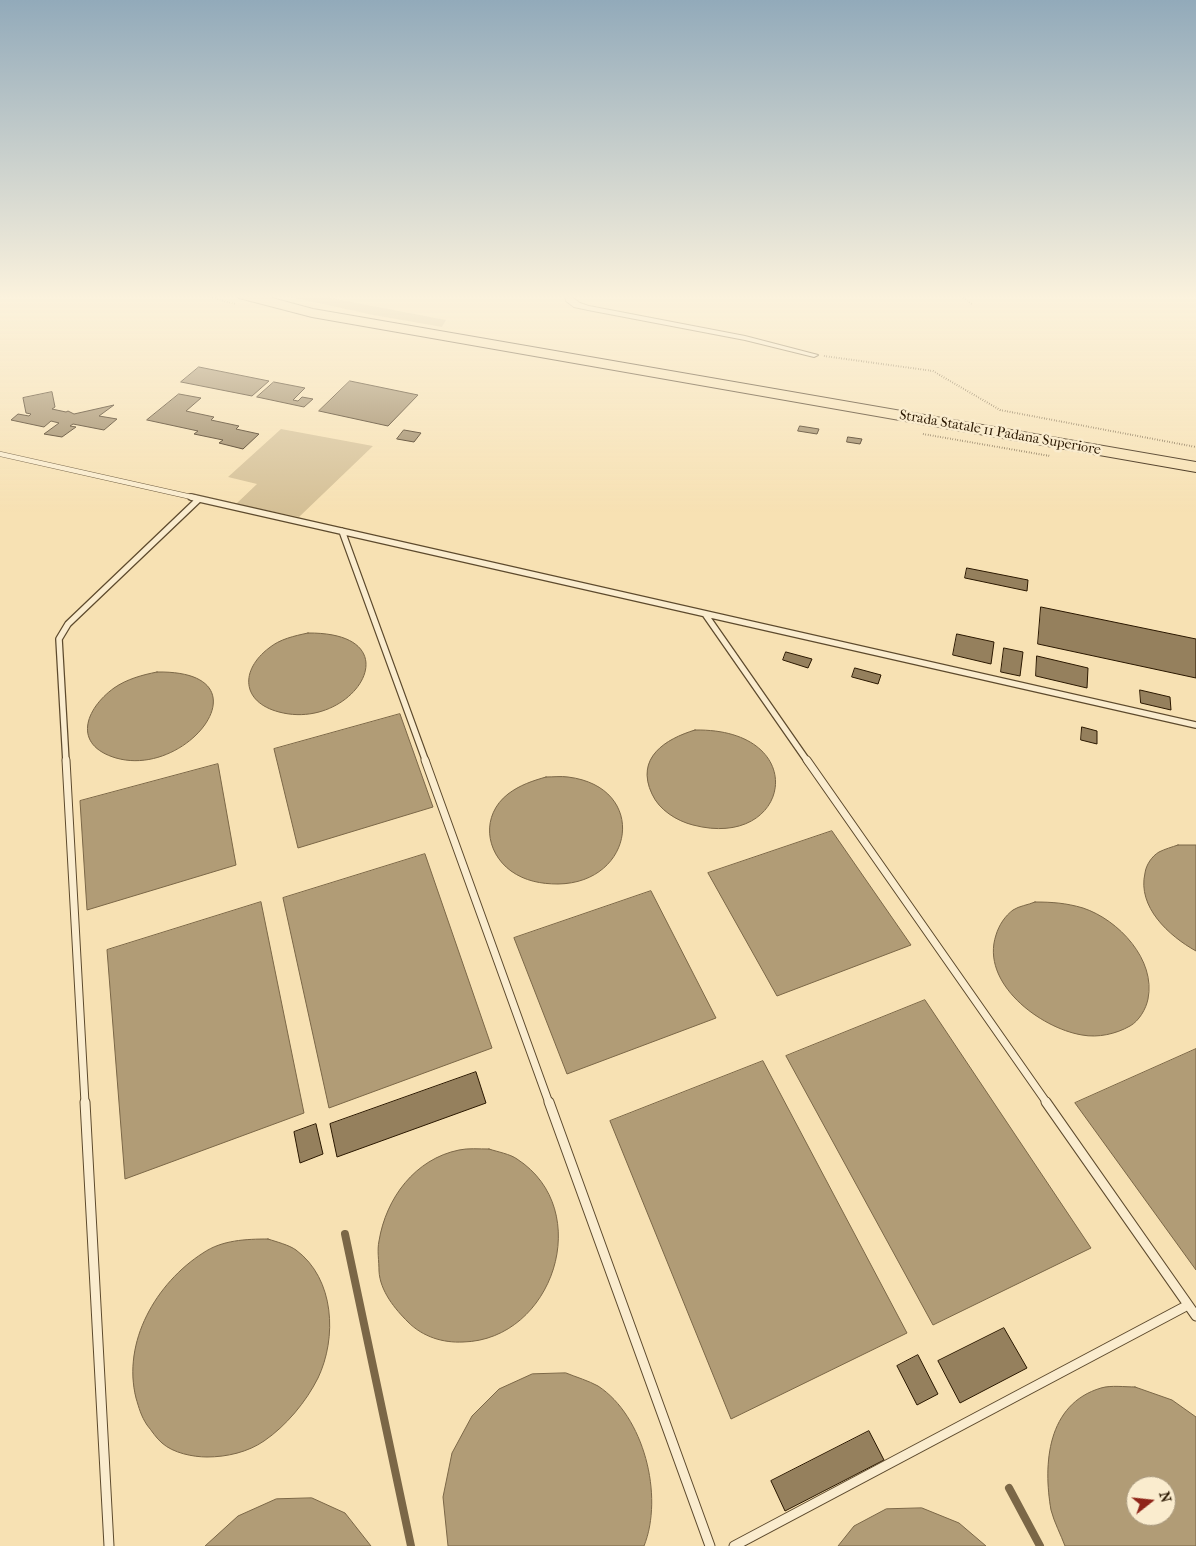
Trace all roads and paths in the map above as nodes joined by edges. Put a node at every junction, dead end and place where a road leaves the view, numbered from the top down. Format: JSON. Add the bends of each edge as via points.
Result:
{"nodes":[{"id":1,"x":625,"y":367,"type":"edge"},
{"id":2,"x":662,"y":367,"type":"edge"},
{"id":3,"x":910,"y":367,"type":"edge"},
{"id":4,"x":1196,"y":447,"type":"edge"},
{"id":5,"x":0,"y":454,"type":"edge"},
{"id":6,"x":1196,"y":460,"type":"edge"},
{"id":7,"x":1196,"y":466,"type":"edge"},
{"id":8,"x":199,"y":500,"type":"junction"},
{"id":9,"x":342,"y":531,"type":"junction"},
{"id":10,"x":705,"y":614,"type":"junction"},
{"id":11,"x":1196,"y":725,"type":"edge"},
{"id":12,"x":1188,"y":1305,"type":"junction"},
{"id":13,"x":1196,"y":1316,"type":"edge"},
{"id":14,"x":109,"y":1546,"type":"edge"},
{"id":15,"x":710,"y":1546,"type":"edge"},
{"id":16,"x":734,"y":1546,"type":"edge"}],
"edges":[{"from":1,"to":7,"type":"highway","name":"Strada Statale 11 Padana Superiore"},
{"from":2,"to":6,"type":"highway","name":"Strada Statale 11 Padana Superiore"},
{"from":3,"to":4,"type":"path","via":[[933,371],[1000,410]]},
{"from":5,"to":8,"type":"lane"},
{"from":8,"to":9,"type":"lane"},
{"from":8,"to":14,"type":"lane","via":[[68,624],[59,639]]},
{"from":9,"to":10,"type":"lane"},
{"from":9,"to":15,"type":"lane"},
{"from":10,"to":11,"type":"lane"},
{"from":10,"to":12,"type":"lane"},
{"from":12,"to":13,"type":"lane"},
{"from":12,"to":16,"type":"lane"}]}
